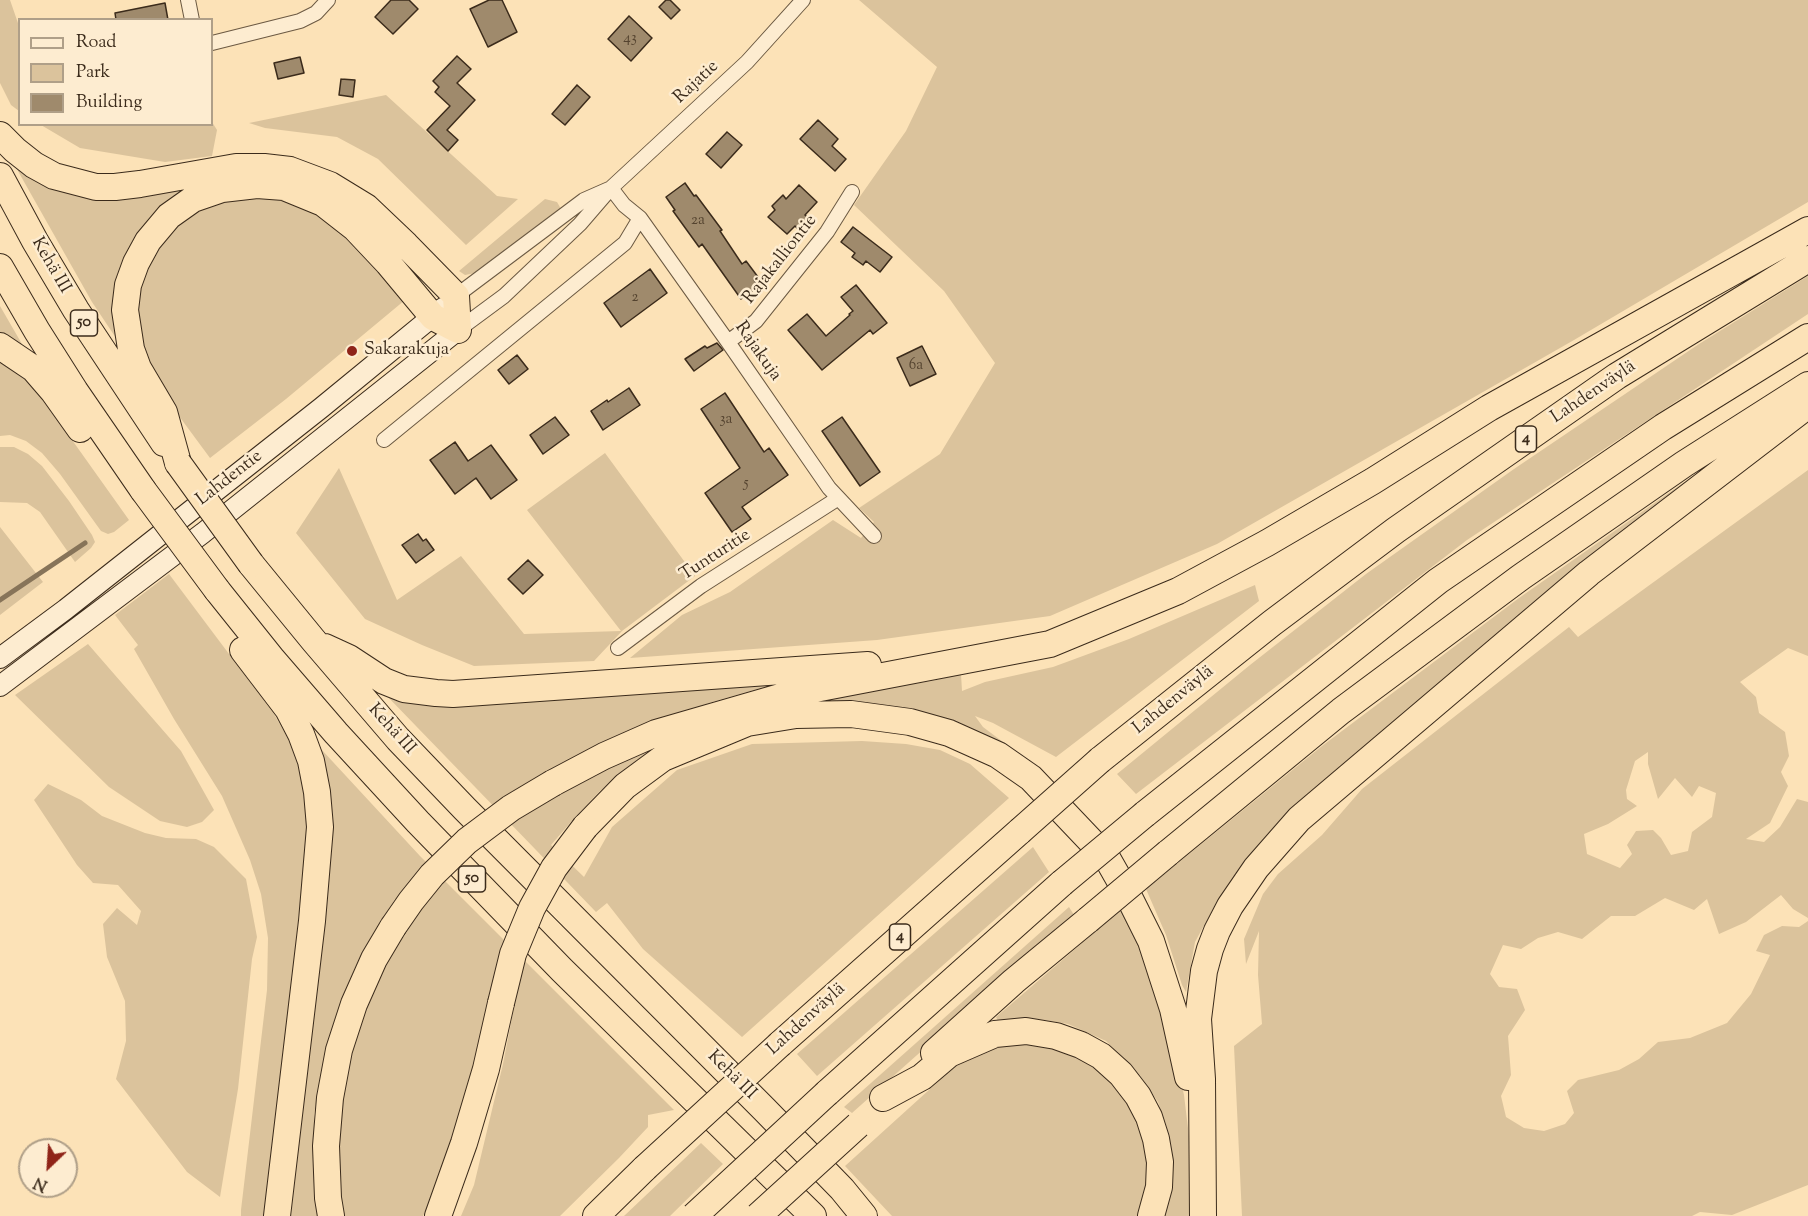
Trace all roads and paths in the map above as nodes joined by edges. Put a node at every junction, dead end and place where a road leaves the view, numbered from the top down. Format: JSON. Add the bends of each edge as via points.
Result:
{"nodes":[{"id":1,"x":189,"y":0,"type":"edge"},
{"id":2,"x":328,"y":0,"type":"edge"},
{"id":3,"x":803,"y":0,"type":"edge"},
{"id":4,"x":192,"y":18,"type":"edge"},
{"id":5,"x":213,"y":43,"type":"edge"},
{"id":6,"x":0,"y":135,"type":"edge"},
{"id":7,"x":0,"y":176,"type":"edge"},
{"id":8,"x":611,"y":188,"type":"junction"},
{"id":9,"x":852,"y":192,"type":"dead end"},
{"id":10,"x":640,"y":218,"type":"junction"},
{"id":11,"x":1808,"y":230,"type":"edge"},
{"id":12,"x":1808,"y":259,"type":"edge"},
{"id":13,"x":0,"y":267,"type":"edge"},
{"id":14,"x":456,"y":296,"type":"junction"},
{"id":15,"x":433,"y":317,"type":"junction"},
{"id":16,"x":458,"y":330,"type":"junction"},
{"id":17,"x":1808,"y":336,"type":"edge"},
{"id":18,"x":728,"y":342,"type":"junction"},
{"id":19,"x":0,"y":346,"type":"edge"},
{"id":20,"x":1808,"y":385,"type":"edge"},
{"id":21,"x":1808,"y":405,"type":"edge"},
{"id":22,"x":384,"y":440,"type":"dead end"},
{"id":23,"x":178,"y":464,"type":"junction"},
{"id":24,"x":142,"y":490,"type":"junction"},
{"id":25,"x":837,"y":499,"type":"junction"},
{"id":26,"x":874,"y":536,"type":"dead end"},
{"id":27,"x":217,"y":590,"type":"junction"},
{"id":28,"x":314,"y":641,"type":"junction"},
{"id":29,"x":618,"y":648,"type":"dead end"},
{"id":30,"x":0,"y":658,"type":"edge"},
{"id":31,"x":979,"y":658,"type":"junction"},
{"id":32,"x":0,"y":686,"type":"edge"},
{"id":33,"x":884,"y":1098,"type":"junction"},
{"id":34,"x":746,"y":1150,"type":"junction"},
{"id":35,"x":1204,"y":1157,"type":"junction"},
{"id":36,"x":842,"y":1189,"type":"junction"},
{"id":37,"x":277,"y":1216,"type":"edge"},
{"id":38,"x":331,"y":1216,"type":"edge"},
{"id":39,"x":438,"y":1216,"type":"edge"},
{"id":40,"x":596,"y":1216,"type":"edge"},
{"id":41,"x":694,"y":1216,"type":"edge"},
{"id":42,"x":758,"y":1216,"type":"edge"},
{"id":43,"x":796,"y":1216,"type":"edge"},
{"id":44,"x":813,"y":1216,"type":"edge"},
{"id":45,"x":864,"y":1216,"type":"edge"},
{"id":46,"x":877,"y":1216,"type":"edge"},
{"id":47,"x":1151,"y":1216,"type":"edge"},
{"id":48,"x":1203,"y":1216,"type":"edge"}],
"edges":[{"from":1,"to":4,"type":"street"},
{"from":2,"to":5,"type":"street","via":[[316,13],[300,21]]},
{"from":3,"to":8,"type":"street","name":"Rajatie","via":[[747,62]]},
{"from":6,"to":14,"type":"highway","via":[[44,171],[96,187],[140,184],[236,167],[290,170],[330,185],[366,207]]},
{"from":7,"to":23,"type":"highway","name":"Kehä III","number":"50","via":[[76,310]]},
{"from":8,"to":10,"type":"street","name":"Rajakuja"},
{"from":8,"to":14,"type":"street","name":"Rajatie","via":[[585,200]]},
{"from":8,"to":16,"type":"street","name":"Rajatie","via":[[580,224],[504,296]]},
{"from":9,"to":18,"type":"street","name":"Rajakalliontie","via":[[827,232],[756,321]]},
{"from":10,"to":18,"type":"street","name":"Rajakuja"},
{"from":10,"to":22,"type":"street","via":[[625,243]]},
{"from":11,"to":31,"type":"highway","via":[[1489,408],[1364,486],[1179,591],[1050,644]]},
{"from":12,"to":40,"type":"highway","name":"Lahdenväylä","number":"4","bridge":true,"via":[[1617,376],[1396,530],[1272,623],[1100,760],[780,1044]]},
{"from":13,"to":24,"type":"highway","number":"50","via":[[69,381]]},
{"from":14,"to":15,"type":"main road","name":"Lahdentie"},
{"from":14,"to":16,"type":"highway"},
{"from":15,"to":16,"type":"highway"},
{"from":15,"to":23,"type":"highway","via":[[355,228],[323,203],[284,187],[257,185],[222,189],[193,200],[169,216],[148,241],[128,285],[125,310],[131,349],[164,412]]},
{"from":15,"to":30,"type":"main road","name":"Lahdentie","via":[[76,602]]},
{"from":16,"to":32,"type":"main road","name":"Lahdentie","via":[[212,526]]},
{"from":17,"to":41,"type":"highway","bridge":true,"via":[[1663,427],[1438,581],[1062,883]]},
{"from":18,"to":25,"type":"street","name":"Rajakuja"},
{"from":19,"to":24,"type":"highway","via":[[34,369],[94,450]]},
{"from":20,"to":33,"type":"highway","bridge":true,"via":[[1684,464],[1521,577],[1341,711],[1014,981]]},
{"from":21,"to":35,"type":"highway","via":[[1589,573],[1299,819],[1256,868],[1217,931],[1204,971],[1198,1019]]},
{"from":23,"to":28,"type":"highway","name":"Kehä III","number":"50","bridge":true,"via":[[251,564]]},
{"from":24,"to":27,"type":"highway","number":"50","bridge":true},
{"from":25,"to":26,"type":"street","name":"Rajakuja"},
{"from":25,"to":29,"type":"street","name":"Tunturitie","via":[[701,586]]},
{"from":27,"to":34,"type":"highway","number":"50","via":[[322,717],[418,822]]},
{"from":27,"to":37,"type":"highway","via":[[240,646],[288,709],[301,734],[317,792],[320,827],[312,921]]},
{"from":28,"to":31,"type":"highway","via":[[404,689],[445,693]]},
{"from":28,"to":36,"type":"highway","name":"Kehä III","number":"50","via":[[398,739]]},
{"from":31,"to":38,"type":"highway","bridge":true,"via":[[794,693],[656,733],[553,783],[467,841],[411,901],[374,959],[354,1004],[339,1050],[330,1098],[326,1146]]},
{"from":33,"to":42,"type":"highway","bridge":true},
{"from":33,"to":47,"type":"highway","via":[[922,1077],[949,1054],[995,1034],[1026,1031],[1081,1045],[1121,1074],[1149,1117],[1160,1162],[1159,1187]]},
{"from":34,"to":43,"type":"highway"},
{"from":34,"to":44,"type":"highway","number":"50"},
{"from":35,"to":39,"type":"highway","bridge":true,"via":[[1173,1009],[1150,941],[1107,858],[1078,826],[1031,778],[998,755],[949,733],[851,714],[796,715],[747,723],[663,758],[625,786],[585,827],[554,868],[513,954],[486,1069]]},
{"from":35,"to":48,"type":"highway"},
{"from":36,"to":45,"type":"highway","name":"Kehä III","number":"50"},
{"from":36,"to":46,"type":"highway"}]}
